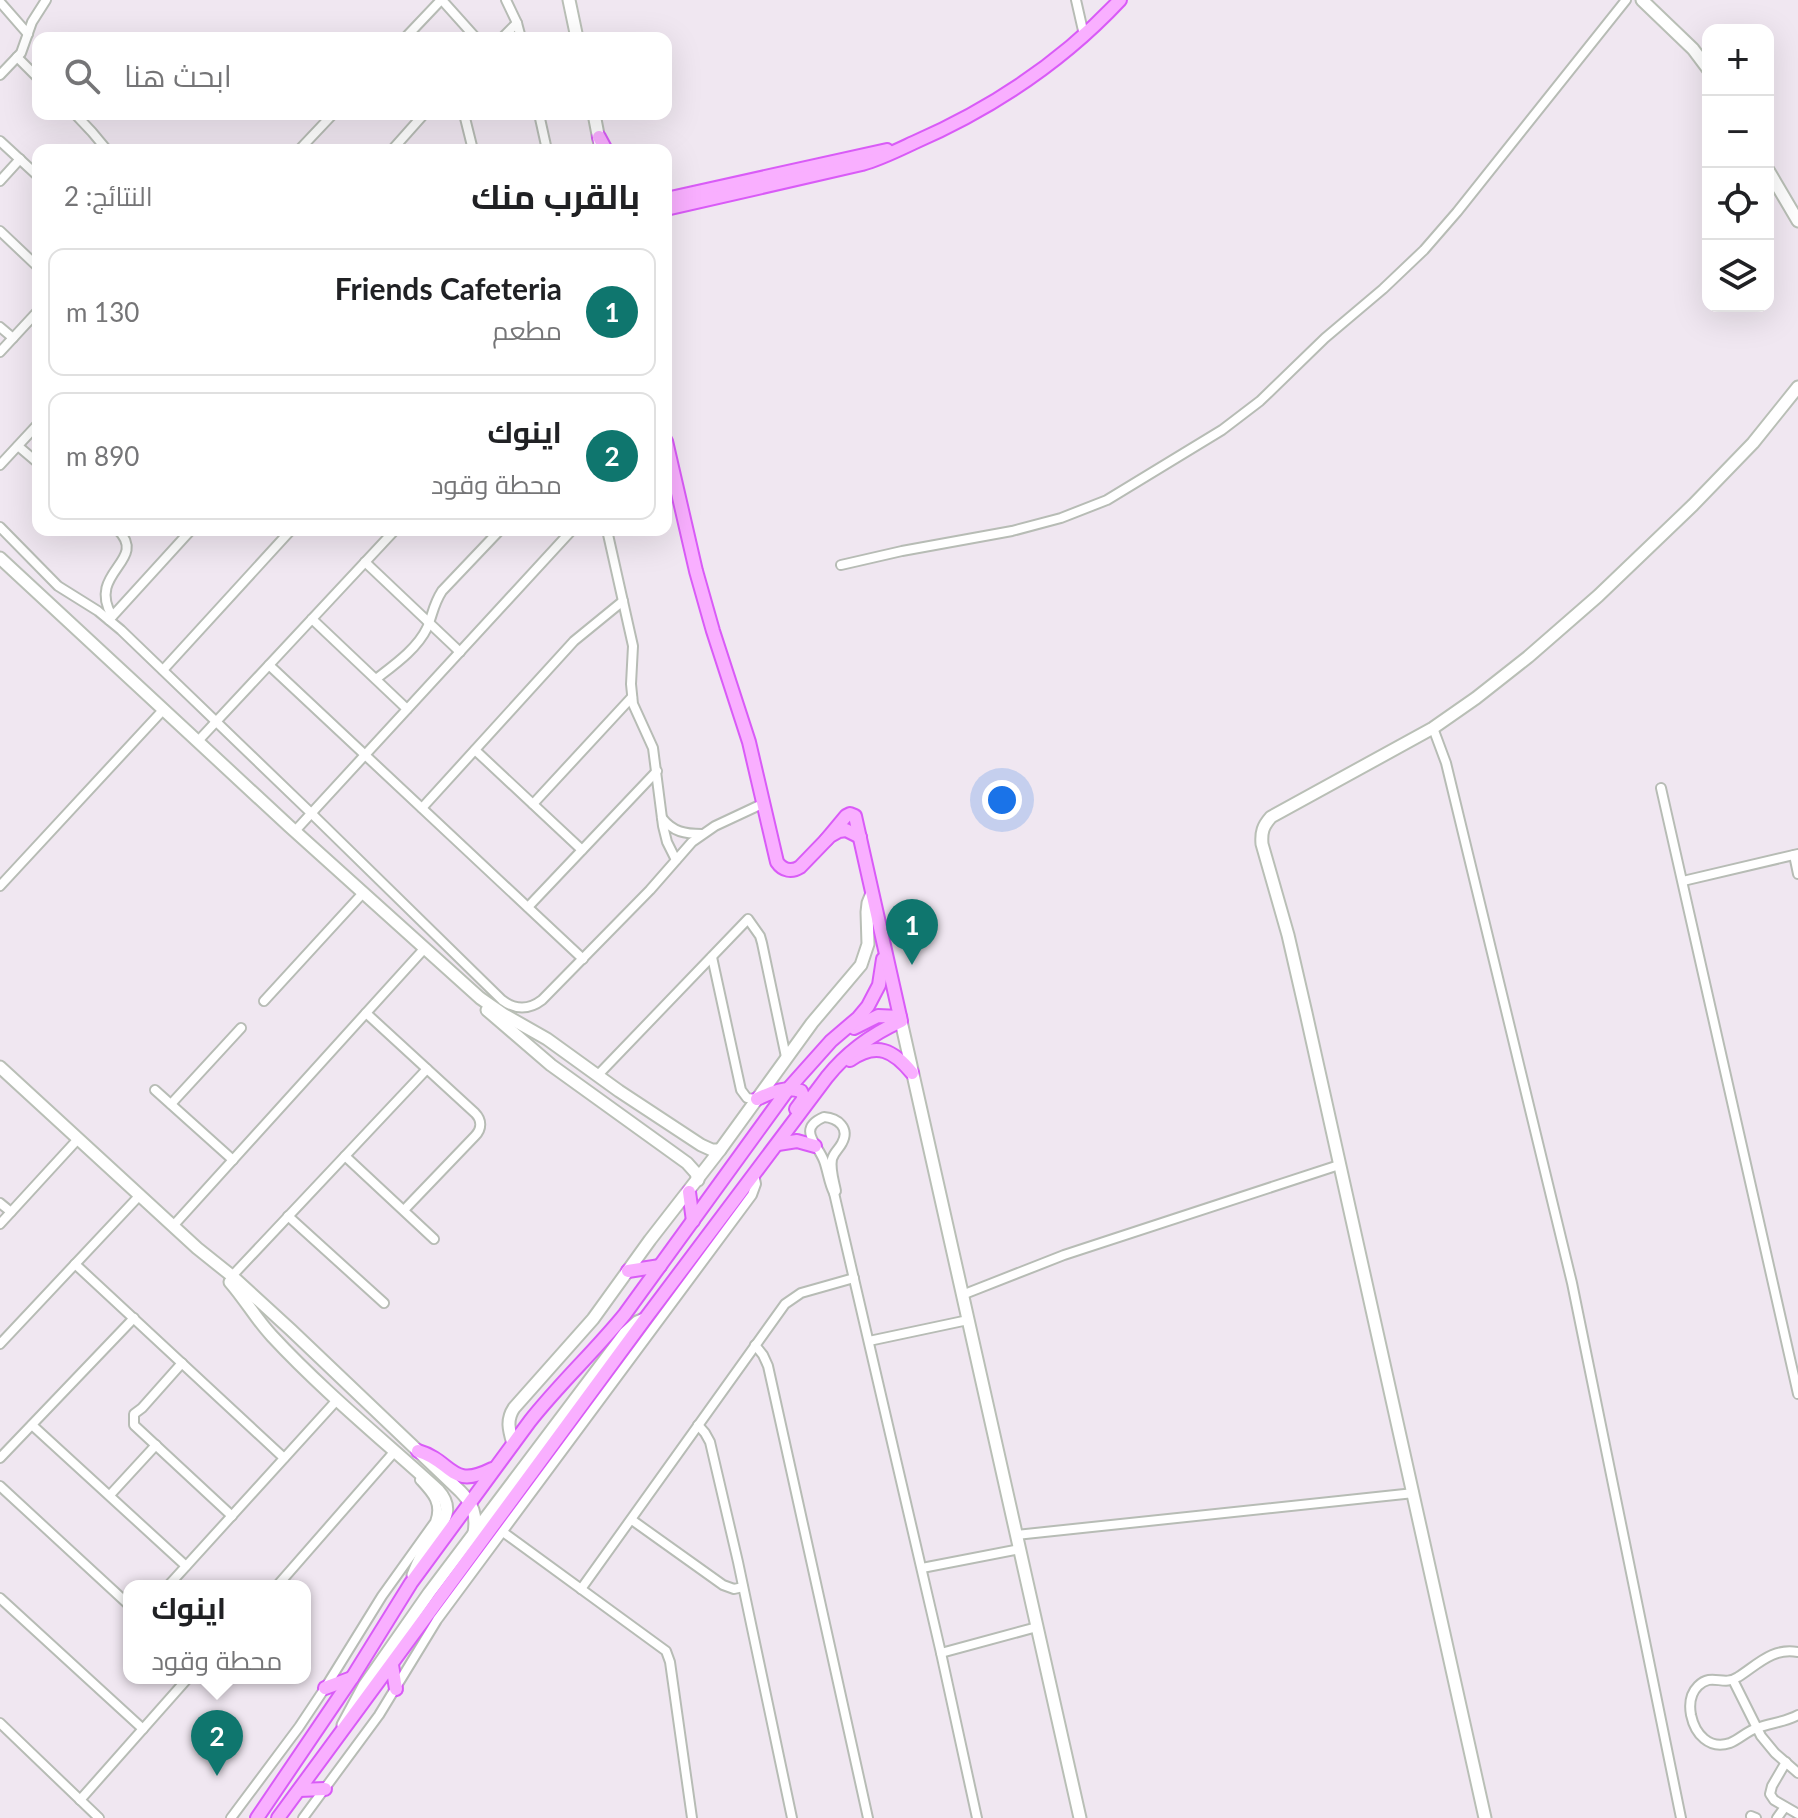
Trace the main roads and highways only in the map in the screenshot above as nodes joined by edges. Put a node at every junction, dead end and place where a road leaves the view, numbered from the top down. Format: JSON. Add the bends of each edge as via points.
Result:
{"nodes":[{"id":1,"x":1120,"y":0,"type":"edge"},
{"id":2,"x":909,"y":145,"type":"junction"},
{"id":3,"x":672,"y":198,"type":"edge"},
{"id":4,"x":672,"y":208,"type":"edge"},
{"id":5,"x":672,"y":467,"type":"edge"},
{"id":6,"x":860,"y":837,"type":"junction"},
{"id":7,"x":826,"y":840,"type":"junction"},
{"id":8,"x":884,"y":948,"type":"junction"},
{"id":9,"x":900,"y":1019,"type":"junction"},
{"id":10,"x":817,"y":1057,"type":"junction"},
{"id":11,"x":912,"y":1073,"type":"road end"},
{"id":12,"x":789,"y":1088,"type":"junction"},
{"id":13,"x":757,"y":1099,"type":"road end"},
{"id":14,"x":807,"y":1106,"type":"junction"},
{"id":15,"x":782,"y":1138,"type":"junction"},
{"id":16,"x":815,"y":1146,"type":"road end"},
{"id":17,"x":689,"y":1192,"type":"road end"},
{"id":18,"x":693,"y":1221,"type":"junction"},
{"id":19,"x":660,"y":1266,"type":"junction"},
{"id":20,"x":628,"y":1271,"type":"road end"},
{"id":21,"x":418,"y":1451,"type":"road end"},
{"id":22,"x":495,"y":1467,"type":"junction"},
{"id":23,"x":392,"y":1665,"type":"junction"},
{"id":24,"x":352,"y":1678,"type":"junction"},
{"id":25,"x":325,"y":1688,"type":"road end"},
{"id":26,"x":396,"y":1689,"type":"road end"},
{"id":27,"x":325,"y":1789,"type":"road end"},
{"id":28,"x":299,"y":1790,"type":"junction"},
{"id":29,"x":257,"y":1818,"type":"edge"},
{"id":30,"x":278,"y":1818,"type":"edge"}],
"edges":[{"from":1,"to":2,"type":"main road","via":[[1042,69],[992,103]]},
{"from":2,"to":3,"type":"main road"},
{"from":2,"to":4,"type":"main road","via":[[862,164]]},
{"from":5,"to":7,"type":"main road","via":[[776,858],[782,868],[797,869]]},
{"from":6,"to":7,"type":"main road","via":[[846,830]]},
{"from":6,"to":7,"type":"main road","via":[[850,814]]},
{"from":6,"to":8,"type":"main road"},
{"from":8,"to":9,"type":"main road"},
{"from":8,"to":10,"type":"main road","via":[[873,999]]},
{"from":9,"to":10,"type":"main road","via":[[871,1018]]},
{"from":9,"to":14,"type":"main road","via":[[851,1052]]},
{"from":10,"to":12,"type":"main road"},
{"from":11,"to":14,"type":"main road","via":[[889,1052],[867,1051],[851,1059]]},
{"from":12,"to":13,"type":"main road"},
{"from":12,"to":15,"type":"main road","via":[[801,1091],[804,1098]]},
{"from":12,"to":18,"type":"main road"},
{"from":14,"to":15,"type":"main road"},
{"from":15,"to":16,"type":"main road"},
{"from":15,"to":23,"type":"main road"},
{"from":17,"to":18,"type":"main road"},
{"from":18,"to":19,"type":"main road"},
{"from":19,"to":20,"type":"main road"},
{"from":19,"to":22,"type":"main road"},
{"from":21,"to":22,"type":"main road","via":[[462,1476]]},
{"from":22,"to":24,"type":"main road","via":[[411,1583]]},
{"from":23,"to":26,"type":"main road"},
{"from":23,"to":28,"type":"main road"},
{"from":24,"to":25,"type":"main road"},
{"from":24,"to":29,"type":"main road"},
{"from":27,"to":28,"type":"main road"},
{"from":28,"to":30,"type":"main road"}]}
